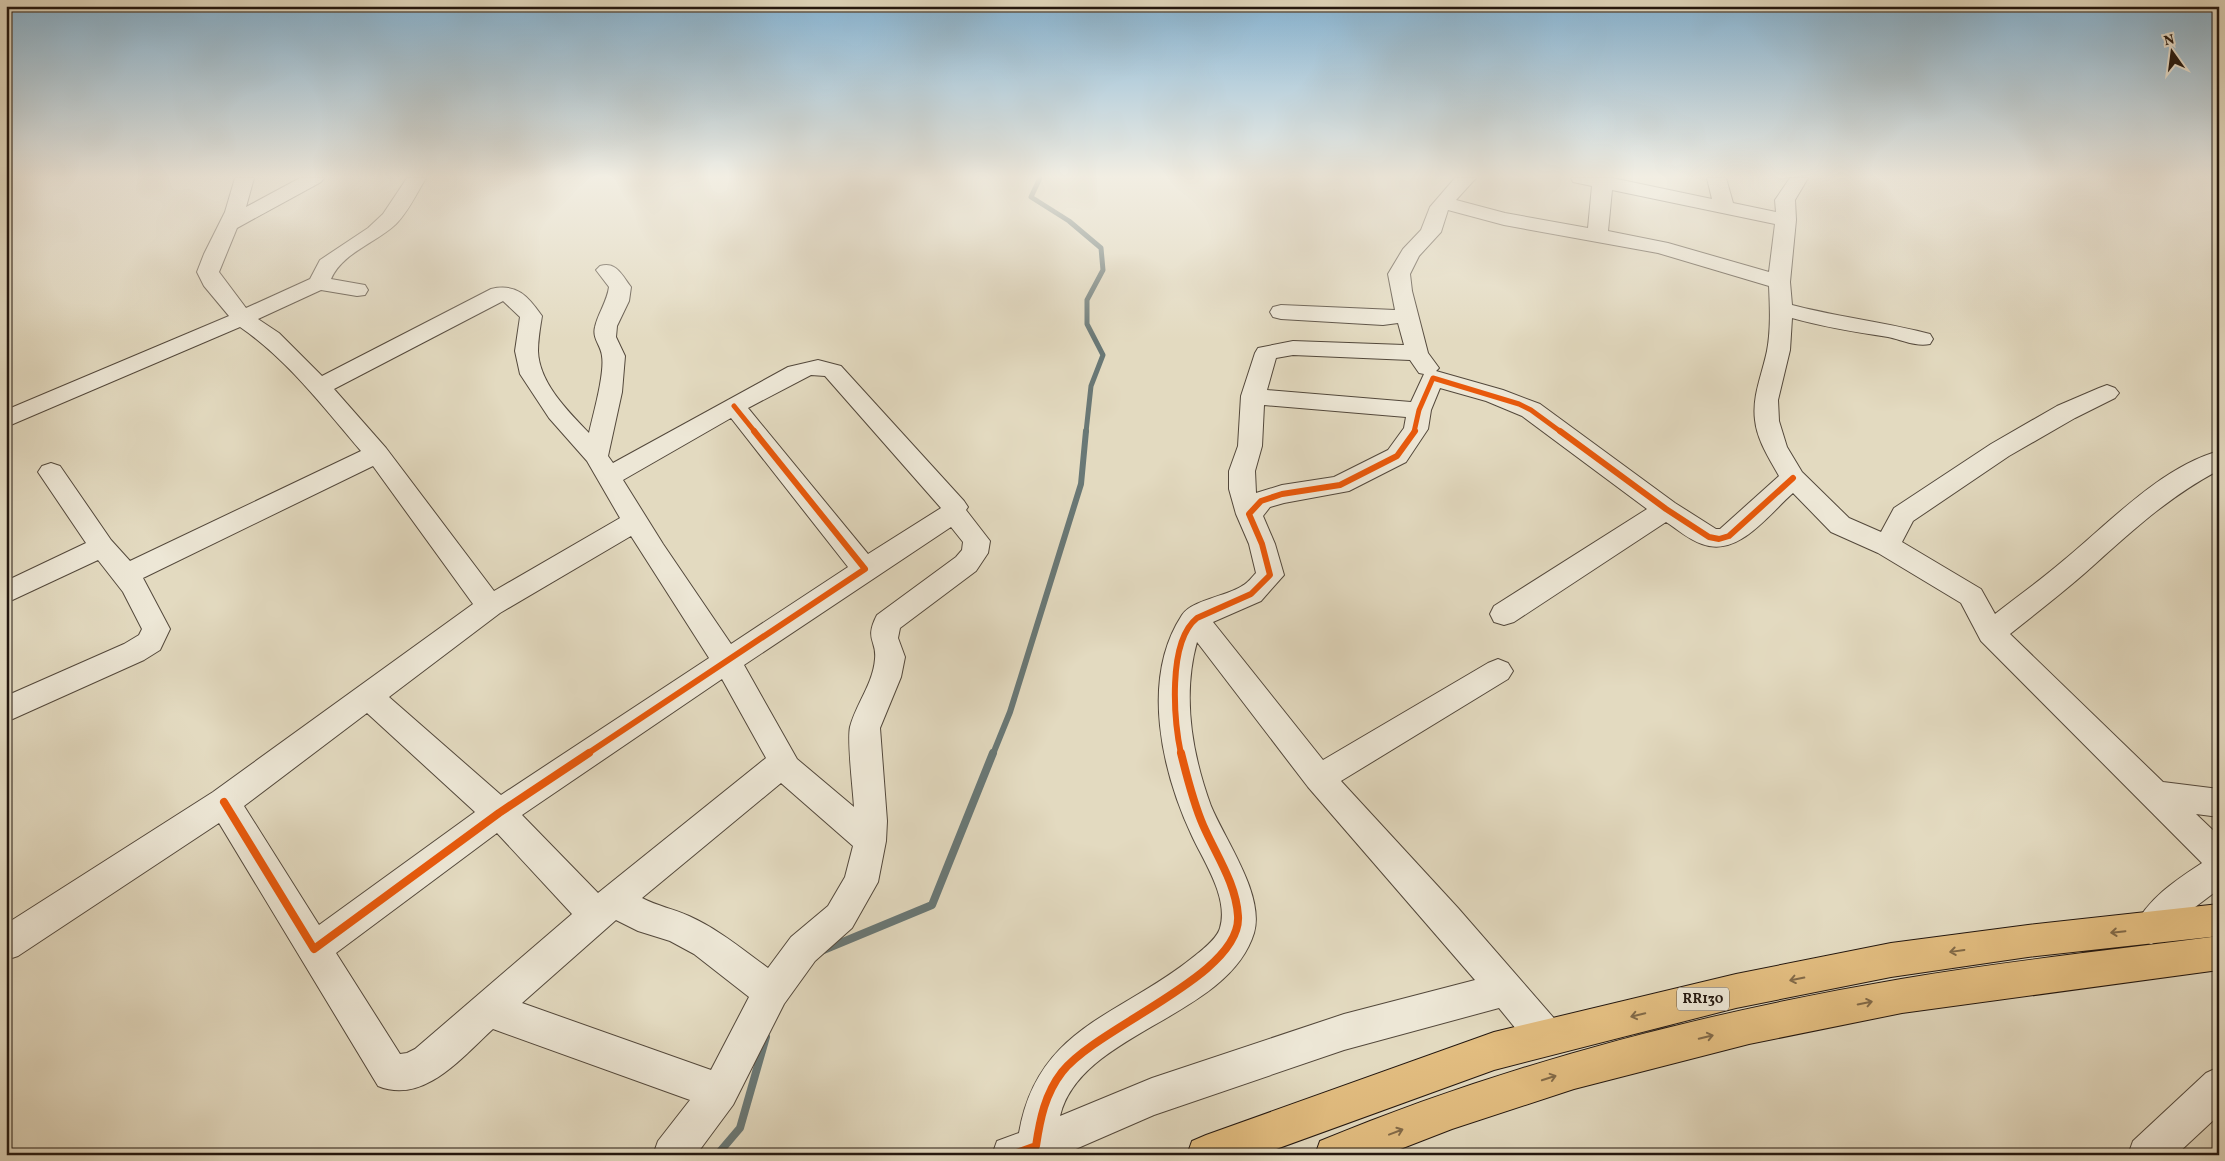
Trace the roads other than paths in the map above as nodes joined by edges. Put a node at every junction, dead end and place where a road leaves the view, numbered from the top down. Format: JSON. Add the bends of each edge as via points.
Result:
{"nodes":[{"id":1,"x":225,"y":232,"type":"edge"},
{"id":2,"x":375,"y":232,"type":"edge"},
{"id":3,"x":1431,"y":232,"type":"edge"},
{"id":4,"x":1581,"y":232,"type":"edge"},
{"id":5,"x":1785,"y":232,"type":"edge"},
{"id":6,"x":1597,"y":235,"type":"joint"},
{"id":7,"x":606,"y":270,"type":"dead end"},
{"id":8,"x":1779,"y":282,"type":"junction"},
{"id":9,"x":319,"y":283,"type":"junction"},
{"id":10,"x":357,"y":290,"type":"dead end"},
{"id":11,"x":1781,"y":309,"type":"junction"},
{"id":12,"x":1281,"y":312,"type":"dead end"},
{"id":13,"x":1407,"y":316,"type":"junction"},
{"id":14,"x":242,"y":318,"type":"junction"},
{"id":15,"x":1922,"y":339,"type":"dead end"},
{"id":16,"x":1417,"y":353,"type":"junction"},
{"id":17,"x":1433,"y":378,"type":"junction"},
{"id":18,"x":318,"y":387,"type":"junction"},
{"id":19,"x":2107,"y":393,"type":"dead end"},
{"id":20,"x":1253,"y":396,"type":"junction"},
{"id":21,"x":734,"y":406,"type":"junction"},
{"id":22,"x":1419,"y":410,"type":"junction"},
{"id":23,"x":6,"y":419,"type":"edge"},
{"id":24,"x":377,"y":454,"type":"junction"},
{"id":25,"x":2219,"y":459,"type":"edge"},
{"id":26,"x":603,"y":467,"type":"junction"},
{"id":27,"x":51,"y":472,"type":"dead end"},
{"id":28,"x":1793,"y":478,"type":"junction"},
{"id":29,"x":1666,"y":508,"type":"junction"},
{"id":30,"x":953,"y":511,"type":"junction"},
{"id":31,"x":1249,"y":514,"type":"junction"},
{"id":32,"x":635,"y":521,"type":"junction"},
{"id":33,"x":1887,"y":546,"type":"junction"},
{"id":34,"x":102,"y":547,"type":"junction"},
{"id":35,"x":865,"y":569,"type":"junction"},
{"id":36,"x":128,"y":574,"type":"junction"},
{"id":37,"x":6,"y":592,"type":"edge"},
{"id":38,"x":490,"y":606,"type":"junction"},
{"id":39,"x":1504,"y":614,"type":"dead end"},
{"id":40,"x":1195,"y":619,"type":"junction"},
{"id":41,"x":1991,"y":633,"type":"junction"},
{"id":42,"x":727,"y":661,"type":"junction"},
{"id":43,"x":1498,"y":671,"type":"dead end"},
{"id":44,"x":368,"y":696,"type":"junction"},
{"id":45,"x":6,"y":710,"type":"edge"},
{"id":46,"x":781,"y":764,"type":"junction"},
{"id":47,"x":1319,"y":778,"type":"junction"},
{"id":48,"x":2155,"y":795,"type":"junction"},
{"id":49,"x":224,"y":802,"type":"junction"},
{"id":50,"x":2219,"y":803,"type":"edge"},
{"id":51,"x":499,"y":813,"type":"junction"},
{"id":52,"x":870,"y":841,"type":"junction"},
{"id":53,"x":2219,"y":858,"type":"edge"},
{"id":54,"x":2219,"y":871,"type":"edge"},
{"id":55,"x":605,"y":908,"type":"junction"},
{"id":56,"x":2219,"y":920,"type":"edge"},
{"id":57,"x":2151,"y":928,"type":"junction"},
{"id":58,"x":6,"y":944,"type":"edge"},
{"id":59,"x":314,"y":949,"type":"junction"},
{"id":60,"x":2219,"y":953,"type":"edge"},
{"id":61,"x":1506,"y":989,"type":"junction"},
{"id":62,"x":771,"y":992,"type":"junction"},
{"id":63,"x":488,"y":1009,"type":"junction"},
{"id":64,"x":1546,"y":1037,"type":"junction"},
{"id":65,"x":720,"y":1092,"type":"junction"},
{"id":66,"x":2217,"y":1093,"type":"edge"},
{"id":67,"x":1024,"y":1150,"type":"edge"},
{"id":68,"x":672,"y":1155,"type":"edge"},
{"id":69,"x":1206,"y":1155,"type":"edge"},
{"id":70,"x":1334,"y":1155,"type":"edge"},
{"id":71,"x":2146,"y":1155,"type":"edge"}],
"edges":[{"from":1,"to":14,"type":"street","via":[[208,272]]},
{"from":2,"to":9,"type":"street","via":[[327,264]]},
{"from":3,"to":13,"type":"street","via":[[1410,253],[1399,274]]},
{"from":4,"to":6,"type":"street"},
{"from":5,"to":8,"type":"street"},
{"from":6,"to":8,"type":"street","via":[[1661,247]]},
{"from":7,"to":26,"type":"street","via":[[620,287],[605,336],[614,356]]},
{"from":8,"to":11,"type":"street"},
{"from":9,"to":10,"type":"street"},
{"from":9,"to":14,"type":"street"},
{"from":11,"to":15,"type":"street","via":[[1838,324]]},
{"from":11,"to":28,"type":"street","via":[[1779,350],[1766,400],[1767,421],[1775,447]]},
{"from":12,"to":13,"type":"street","via":[[1383,318]]},
{"from":13,"to":16,"type":"street"},
{"from":14,"to":18,"type":"street","via":[[271,338]]},
{"from":14,"to":23,"type":"street"},
{"from":16,"to":17,"type":"street"},
{"from":16,"to":20,"type":"street","via":[[1277,350],[1266,353]]},
{"from":17,"to":22,"type":"street"},
{"from":17,"to":29,"type":"street","via":[[1507,399],[1531,410]]},
{"from":18,"to":24,"type":"street"},
{"from":18,"to":26,"type":"street","via":[[499,294],[511,294],[531,316],[526,348],[533,376],[568,426]]},
{"from":19,"to":33,"type":"street","via":[[2066,412],[2000,450],[1918,505],[1903,516]]},
{"from":20,"to":22,"type":"street"},
{"from":20,"to":31,"type":"street","via":[[1250,446],[1242,471],[1242,489]]},
{"from":21,"to":26,"type":"street"},
{"from":21,"to":30,"type":"street","via":[[796,372],[823,366],[833,370],[952,502]]},
{"from":21,"to":35,"type":"street"},
{"from":22,"to":31,"type":"street","via":[[1416,429],[1396,456],[1340,485],[1282,494],[1261,502]]},
{"from":24,"to":36,"type":"street"},
{"from":24,"to":38,"type":"street"},
{"from":25,"to":41,"type":"street","via":[[2176,482],[2127,518],[2074,567]]},
{"from":26,"to":32,"type":"street"},
{"from":27,"to":34,"type":"street"},
{"from":28,"to":29,"type":"street","via":[[1725,539],[1709,537]]},
{"from":28,"to":33,"type":"street","via":[[1840,525]]},
{"from":29,"to":39,"type":"street"},
{"from":30,"to":35,"type":"street","via":[[925,533]]},
{"from":30,"to":52,"type":"street","via":[[977,541],[975,553],[966,564],[887,623],[884,638],[890,657],[886,677],[865,728]]},
{"from":31,"to":40,"type":"street","via":[[1262,544],[1270,575],[1253,593]]},
{"from":32,"to":38,"type":"street"},
{"from":32,"to":42,"type":"street"},
{"from":33,"to":41,"type":"street","via":[[1972,596]]},
{"from":34,"to":36,"type":"street"},
{"from":34,"to":37,"type":"street"},
{"from":35,"to":42,"type":"street"},
{"from":36,"to":45,"type":"street","via":[[156,629],[150,642]]},
{"from":38,"to":44,"type":"street"},
{"from":40,"to":47,"type":"street"},
{"from":40,"to":67,"type":"street","via":[[1184,636],[1177,670],[1175,716],[1188,786],[1232,890],[1238,914],[1236,932],[1228,947],[1197,978],[1113,1031],[1065,1068],[1050,1090]]},
{"from":41,"to":48,"type":"street"},
{"from":42,"to":46,"type":"street","via":[[782,759]]},
{"from":42,"to":51,"type":"street"},
{"from":43,"to":47,"type":"street"},
{"from":44,"to":49,"type":"street"},
{"from":44,"to":51,"type":"street"},
{"from":46,"to":52,"type":"street"},
{"from":46,"to":55,"type":"street"},
{"from":47,"to":61,"type":"street"},
{"from":48,"to":50,"type":"street"},
{"from":48,"to":53,"type":"street"},
{"from":49,"to":58,"type":"street"},
{"from":49,"to":59,"type":"street"},
{"from":51,"to":55,"type":"street"},
{"from":51,"to":59,"type":"street"},
{"from":52,"to":62,"type":"street","via":[[860,882],[840,917],[804,950]]},
{"from":54,"to":57,"type":"street","via":[[2183,894]]},
{"from":55,"to":62,"type":"street","via":[[677,927],[706,942]]},
{"from":55,"to":63,"type":"street"},
{"from":56,"to":57,"type":"highway","number":"RR130"},
{"from":57,"to":64,"type":"highway","number":"RR130","one_way":true,"via":[[1891,960],[1736,991]]},
{"from":59,"to":63,"type":"street","via":[[391,1074],[411,1072],[428,1062]]},
{"from":70,"to":60,"type":"highway","number":"RR130","one_way":true,"via":[[1452,1110],[1574,1070],[1750,1026],[1902,996]]},
{"from":61,"to":64,"type":"street"},
{"from":61,"to":67,"type":"street","via":[[1344,1032],[1152,1097]]},
{"from":62,"to":65,"type":"street"},
{"from":63,"to":65,"type":"street"},
{"from":64,"to":69,"type":"highway","number":"RR130","via":[[1494,1051]]},
{"from":65,"to":68,"type":"street"},
{"from":66,"to":71,"type":"street"}]}
